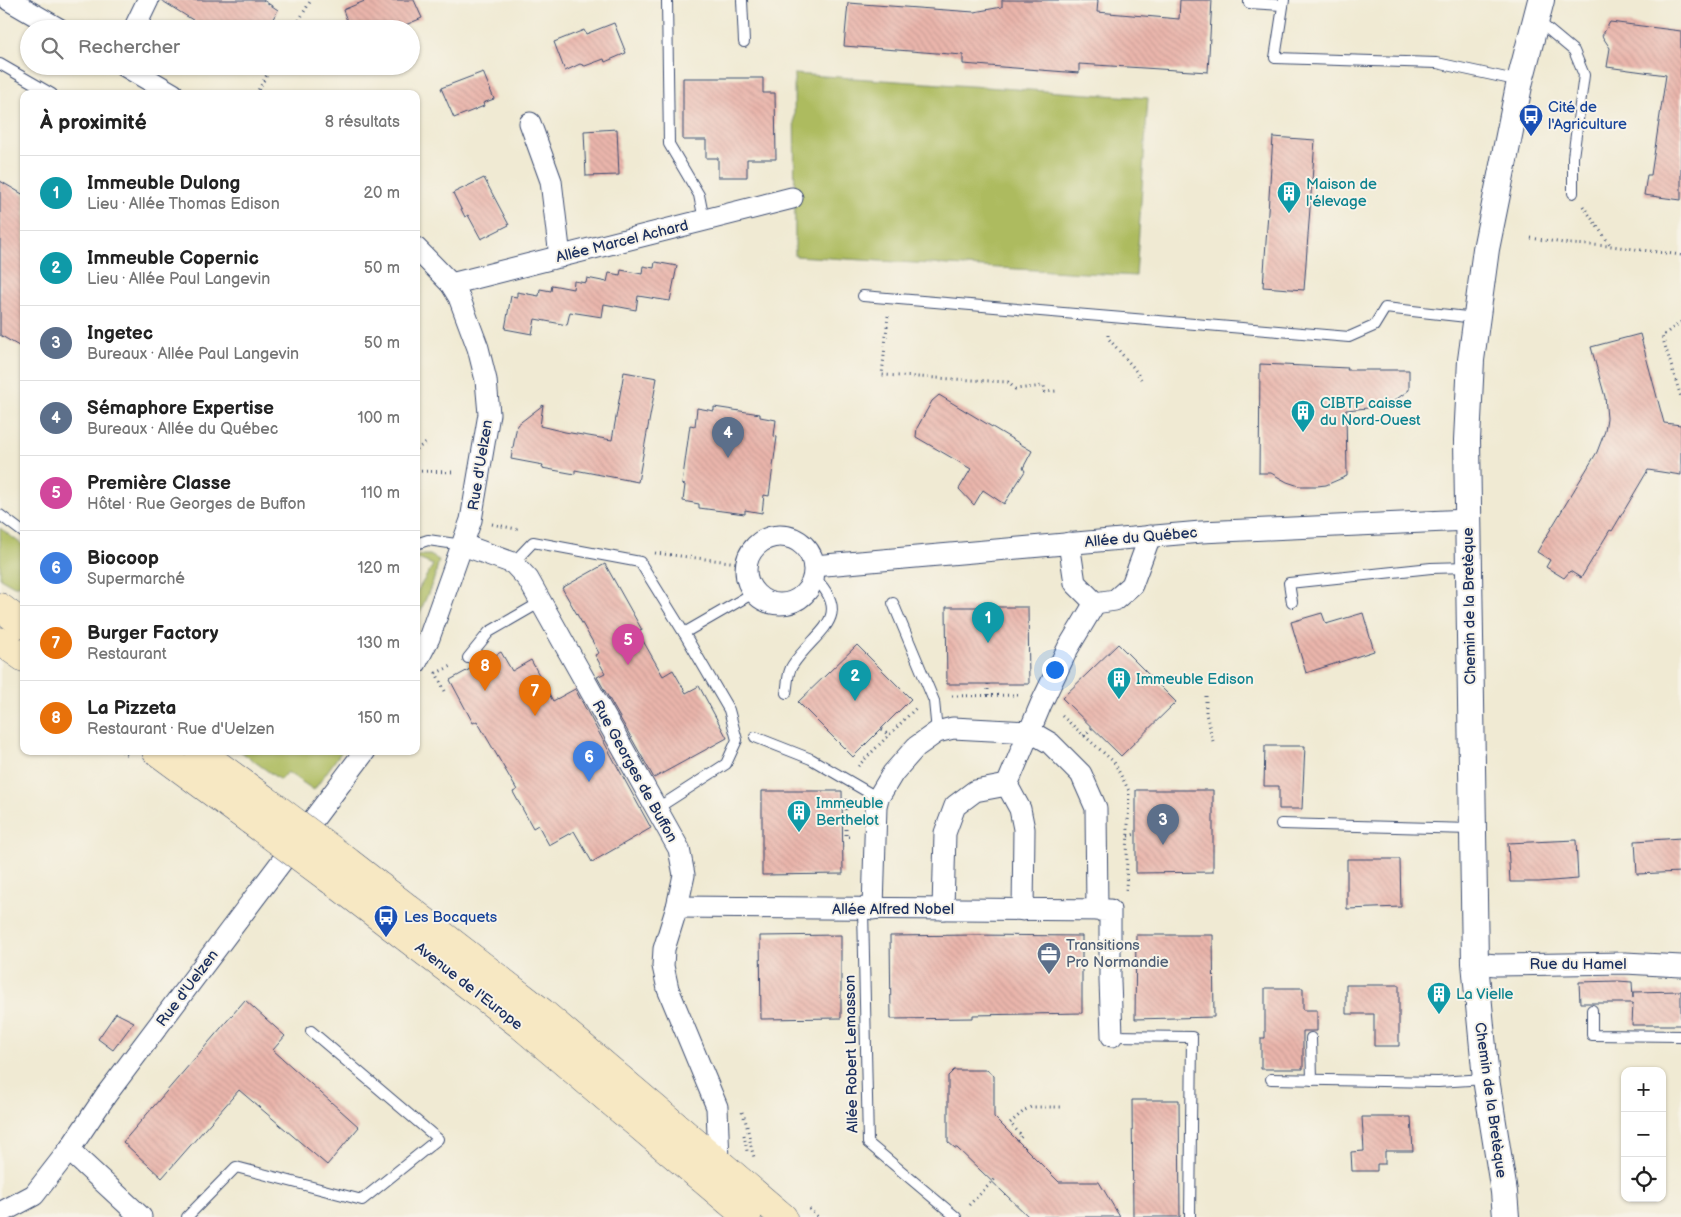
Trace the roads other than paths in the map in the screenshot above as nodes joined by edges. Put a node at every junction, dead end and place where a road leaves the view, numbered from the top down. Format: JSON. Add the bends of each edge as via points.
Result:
{"nodes":[{"id":1,"x":9,"y":0,"type":"edge"},
{"id":2,"x":148,"y":0,"type":"edge"},
{"id":3,"x":667,"y":0,"type":"edge"},
{"id":4,"x":742,"y":0,"type":"edge"},
{"id":5,"x":1249,"y":0,"type":"edge"},
{"id":6,"x":1283,"y":3,"type":"edge"},
{"id":7,"x":1538,"y":9,"type":"edge"},
{"id":8,"x":43,"y":20,"type":"edge"},
{"id":9,"x":138,"y":20,"type":"edge"},
{"id":10,"x":744,"y":42,"type":"dead end"},
{"id":11,"x":0,"y":64,"type":"edge"},
{"id":12,"x":140,"y":75,"type":"edge"},
{"id":13,"x":1520,"y":81,"type":"junction"},
{"id":14,"x":45,"y":90,"type":"edge"},
{"id":15,"x":165,"y":90,"type":"edge"},
{"id":16,"x":530,"y":123,"type":"dead end"},
{"id":17,"x":1573,"y":193,"type":"road end"},
{"id":18,"x":792,"y":198,"type":"dead end"},
{"id":19,"x":704,"y":220,"type":"junction"},
{"id":20,"x":420,"y":252,"type":"edge"},
{"id":21,"x":560,"y":256,"type":"junction"},
{"id":22,"x":451,"y":284,"type":"junction"},
{"id":23,"x":863,"y":296,"type":"dead end"},
{"id":24,"x":1476,"y":318,"type":"junction"},
{"id":25,"x":0,"y":515,"type":"edge"},
{"id":26,"x":1468,"y":520,"type":"junction"},
{"id":27,"x":20,"y":530,"type":"edge"},
{"id":28,"x":1150,"y":536,"type":"junction"},
{"id":29,"x":420,"y":543,"type":"edge"},
{"id":30,"x":1069,"y":543,"type":"junction"},
{"id":31,"x":463,"y":545,"type":"junction"},
{"id":32,"x":513,"y":563,"type":"junction"},
{"id":33,"x":1469,"y":568,"type":"junction"},
{"id":34,"x":814,"y":571,"type":"junction"},
{"id":35,"x":755,"y":592,"type":"junction"},
{"id":36,"x":541,"y":602,"type":"junction"},
{"id":37,"x":1292,"y":602,"type":"dead end"},
{"id":38,"x":893,"y":603,"type":"dead end"},
{"id":39,"x":1095,"y":603,"type":"junction"},
{"id":40,"x":0,"y":607,"type":"edge"},
{"id":41,"x":20,"y":622,"type":"edge"},
{"id":42,"x":684,"y":633,"type":"junction"},
{"id":43,"x":0,"y":641,"type":"edge"},
{"id":44,"x":20,"y":655,"type":"edge"},
{"id":45,"x":420,"y":655,"type":"edge"},
{"id":46,"x":468,"y":658,"type":"road end"},
{"id":47,"x":786,"y":692,"type":"dead end"},
{"id":48,"x":937,"y":732,"type":"junction"},
{"id":49,"x":1030,"y":732,"type":"junction"},
{"id":50,"x":755,"y":737,"type":"dead end"},
{"id":51,"x":163,"y":755,"type":"edge"},
{"id":52,"x":202,"y":755,"type":"edge"},
{"id":53,"x":363,"y":755,"type":"edge"},
{"id":54,"x":1008,"y":785,"type":"junction"},
{"id":55,"x":878,"y":798,"type":"junction"},
{"id":56,"x":656,"y":809,"type":"junction"},
{"id":57,"x":259,"y":810,"type":"junction"},
{"id":58,"x":1281,"y":824,"type":"dead end"},
{"id":59,"x":1472,"y":829,"type":"junction"},
{"id":60,"x":339,"y":870,"type":"junction"},
{"id":61,"x":677,"y":907,"type":"junction"},
{"id":62,"x":868,"y":909,"type":"junction"},
{"id":63,"x":943,"y":909,"type":"junction"},
{"id":64,"x":1023,"y":910,"type":"junction"},
{"id":65,"x":1103,"y":910,"type":"junction"},
{"id":66,"x":1475,"y":963,"type":"junction"},
{"id":67,"x":1681,"y":966,"type":"edge"},
{"id":68,"x":1592,"y":1010,"type":"dead end"},
{"id":69,"x":311,"y":1031,"type":"dead end"},
{"id":70,"x":1112,"y":1036,"type":"joint"},
{"id":71,"x":1681,"y":1036,"type":"edge"},
{"id":72,"x":1311,"y":1038,"type":"dead end"},
{"id":73,"x":1486,"y":1078,"type":"junction"},
{"id":74,"x":1270,"y":1079,"type":"dead end"},
{"id":75,"x":1312,"y":1080,"type":"junction"},
{"id":76,"x":69,"y":1150,"type":"junction"},
{"id":77,"x":719,"y":1162,"type":"junction"},
{"id":78,"x":0,"y":1213,"type":"edge"},
{"id":79,"x":960,"y":1214,"type":"edge"},
{"id":80,"x":141,"y":1217,"type":"edge"},
{"id":81,"x":187,"y":1217,"type":"edge"},
{"id":82,"x":747,"y":1217,"type":"edge"},
{"id":83,"x":783,"y":1217,"type":"edge"},
{"id":84,"x":1190,"y":1217,"type":"edge"},
{"id":85,"x":1506,"y":1217,"type":"edge"}],
"edges":[{"from":1,"to":8,"type":"street"},
{"from":2,"to":9,"type":"street"},
{"from":3,"to":19,"type":"lane","via":[[668,144],[699,195]]},
{"from":4,"to":10,"type":"lane"},
{"from":5,"to":6,"type":"lane","via":[[1249,3]]},
{"from":6,"to":13,"type":"lane","via":[[1275,58],[1437,63]]},
{"from":7,"to":13,"type":"street","name":"Chemin de la Bretèque"},
{"from":7,"to":17,"type":"lane","via":[[1574,51],[1584,75],[1573,157]]},
{"from":11,"to":14,"type":"lane"},
{"from":12,"to":15,"type":"street"},
{"from":13,"to":24,"type":"street","name":"Chemin de la Bretèque","via":[[1486,249]]},
{"from":16,"to":21,"type":"street","via":[[551,181]]},
{"from":18,"to":19,"type":"street","name":"Allée Marcel Achard"},
{"from":19,"to":21,"type":"street","name":"Allée Marcel Achard"},
{"from":20,"to":22,"type":"street","name":"Rue d'Uelzen"},
{"from":21,"to":22,"type":"street","name":"Allée Marcel Achard"},
{"from":22,"to":31,"type":"street","name":"Rue d'Uelzen","via":[[478,348],[486,380],[489,414],[471,520]]},
{"from":23,"to":24,"type":"lane","via":[[1349,337],[1374,326],[1385,308]]},
{"from":24,"to":26,"type":"street","name":"Chemin de la Bretèque","via":[[1467,440]]},
{"from":25,"to":27,"type":"lane"},
{"from":26,"to":28,"type":"street","name":"Allée du Québec","via":[[1219,530]]},
{"from":26,"to":33,"type":"street","name":"Chemin de la Bretèque"},
{"from":28,"to":30,"type":"street","name":"Allée du Québec"},
{"from":28,"to":39,"type":"street","via":[[1132,585],[1115,600]]},
{"from":29,"to":31,"type":"lane","via":[[428,540]]},
{"from":30,"to":34,"type":"street","name":"Allée du Québec"},
{"from":30,"to":39,"type":"street","via":[[1075,583]]},
{"from":31,"to":32,"type":"street","name":"Rue Georges de Buffon"},
{"from":31,"to":45,"type":"street","name":"Rue d'Uelzen"},
{"from":32,"to":36,"type":"street","name":"Rue Georges de Buffon","via":[[528,579]]},
{"from":32,"to":42,"type":"lane","via":[[532,542],[640,562]]},
{"from":33,"to":37,"type":"lane","via":[[1431,568],[1288,583]]},
{"from":33,"to":59,"type":"street","name":"Chemin de la Bretèque"},
{"from":34,"to":35,"type":"street","via":[[808,589],[793,602],[767,602]]},
{"from":34,"to":35,"type":"street","via":[[808,552],[799,542],[780,536],[767,539],[752,552],[747,564],[747,577]]},
{"from":34,"to":47,"type":"lane","via":[[832,603],[831,618],[790,668]]},
{"from":35,"to":42,"type":"lane"},
{"from":36,"to":46,"type":"lane","via":[[489,632]]},
{"from":36,"to":56,"type":"street","name":"Rue Georges de Buffon"},
{"from":38,"to":48,"type":"lane","via":[[934,701]]},
{"from":39,"to":49,"type":"street","via":[[1068,648]]},
{"from":40,"to":41,"type":"main road"},
{"from":42,"to":56,"type":"lane","via":[[729,710],[737,740],[726,764]]},
{"from":43,"to":44,"type":"main road"},
{"from":48,"to":49,"type":"street","via":[[953,728]]},
{"from":48,"to":55,"type":"street","via":[[916,747],[892,773]]},
{"from":49,"to":54,"type":"street"},
{"from":49,"to":65,"type":"street","via":[[1050,743],[1081,774],[1096,808]]},
{"from":50,"to":55,"type":"lane","via":[[811,759]]},
{"from":51,"to":57,"type":"main road","name":"Avenue de l'Europe"},
{"from":52,"to":57,"type":"main road","name":"Avenue de l'Europe"},
{"from":53,"to":76,"type":"street","name":"Rue d'Uelzen","via":[[106,1095]]},
{"from":54,"to":63,"type":"street","via":[[975,791],[955,806],[944,833]]},
{"from":54,"to":64,"type":"street","via":[[1020,808],[1024,829]]},
{"from":55,"to":62,"type":"street"},
{"from":56,"to":61,"type":"street","name":"Rue Georges de Buffon","via":[[679,849],[684,875]]},
{"from":57,"to":60,"type":"main road","name":"Avenue de l'Europe","bridge":true},
{"from":58,"to":59,"type":"lane"},
{"from":59,"to":66,"type":"street","name":"Chemin de la Bretèque"},
{"from":60,"to":77,"type":"main road","name":"Avenue de l'Europe","via":[[542,1012]]},
{"from":60,"to":82,"type":"main road","name":"Avenue de l'Europe"},
{"from":61,"to":62,"type":"street","name":"Allée Alfred Nobel"},
{"from":61,"to":77,"type":"street","name":"Rue Georges de Buffon","via":[[663,966],[668,989],[717,1107]]},
{"from":62,"to":63,"type":"street","name":"Allée Alfred Nobel"},
{"from":62,"to":79,"type":"lane","name":"Allée Robert Lemasson","via":[[868,1143]]},
{"from":63,"to":64,"type":"street","name":"Allée Alfred Nobel"},
{"from":64,"to":65,"type":"street","name":"Allée Alfred Nobel"},
{"from":65,"to":70,"type":"street"},
{"from":66,"to":67,"type":"street","name":"Rue du Hamel"},
{"from":66,"to":73,"type":"street","name":"Chemin de la Bretèque"},
{"from":68,"to":71,"type":"lane","via":[[1592,1034]]},
{"from":69,"to":81,"type":"lane","via":[[438,1139],[362,1200],[236,1166]]},
{"from":70,"to":84,"type":"lane","via":[[1192,1037]]},
{"from":72,"to":75,"type":"lane"},
{"from":73,"to":75,"type":"lane","via":[[1438,1082]]},
{"from":73,"to":85,"type":"street","name":"Chemin de la Bretèque"},
{"from":74,"to":75,"type":"lane"},
{"from":76,"to":78,"type":"street","name":"Rue d'Uelzen","via":[[34,1195]]},
{"from":76,"to":80,"type":"street"},
{"from":77,"to":83,"type":"main road","name":"Avenue de l'Europe"}]}
